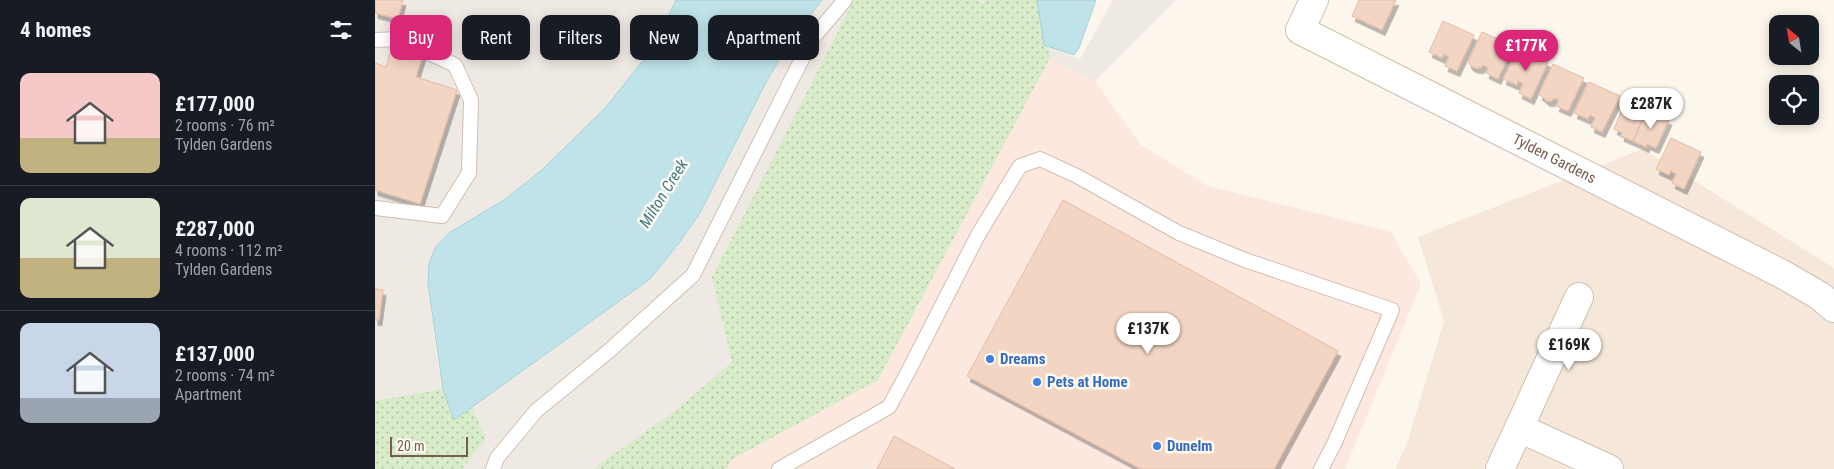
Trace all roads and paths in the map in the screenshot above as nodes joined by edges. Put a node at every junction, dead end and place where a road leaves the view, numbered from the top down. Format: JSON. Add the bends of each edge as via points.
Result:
{"nodes":[{"id":1,"x":845,"y":0,"type":"edge"},
{"id":2,"x":1313,"y":0,"type":"edge"},
{"id":3,"x":375,"y":40,"type":"edge"},
{"id":4,"x":375,"y":208,"type":"edge"},
{"id":5,"x":1579,"y":297,"type":"dead end"},
{"id":6,"x":1834,"y":308,"type":"edge"},
{"id":7,"x":1519,"y":428,"type":"junction"},
{"id":8,"x":493,"y":469,"type":"edge"},
{"id":9,"x":779,"y":469,"type":"edge"},
{"id":10,"x":1321,"y":469,"type":"edge"},
{"id":11,"x":1500,"y":469,"type":"edge"},
{"id":12,"x":1609,"y":469,"type":"edge"}],
"edges":[{"from":1,"to":8,"type":"lane","via":[[812,39],[693,275],[611,350],[536,411],[497,458]]},
{"from":2,"to":6,"type":"street","name":"Tylden Gardens","via":[[1300,30],[1782,274]]},
{"from":3,"to":4,"type":"lane","via":[[399,39],[455,65],[471,100],[469,172],[442,216]]},
{"from":5,"to":7,"type":"street"},
{"from":7,"to":11,"type":"street"},
{"from":7,"to":12,"type":"street"},
{"from":9,"to":10,"type":"lane","via":[[889,407],[978,235],[1020,166],[1040,159],[1179,233],[1245,260],[1392,310]]}]}
